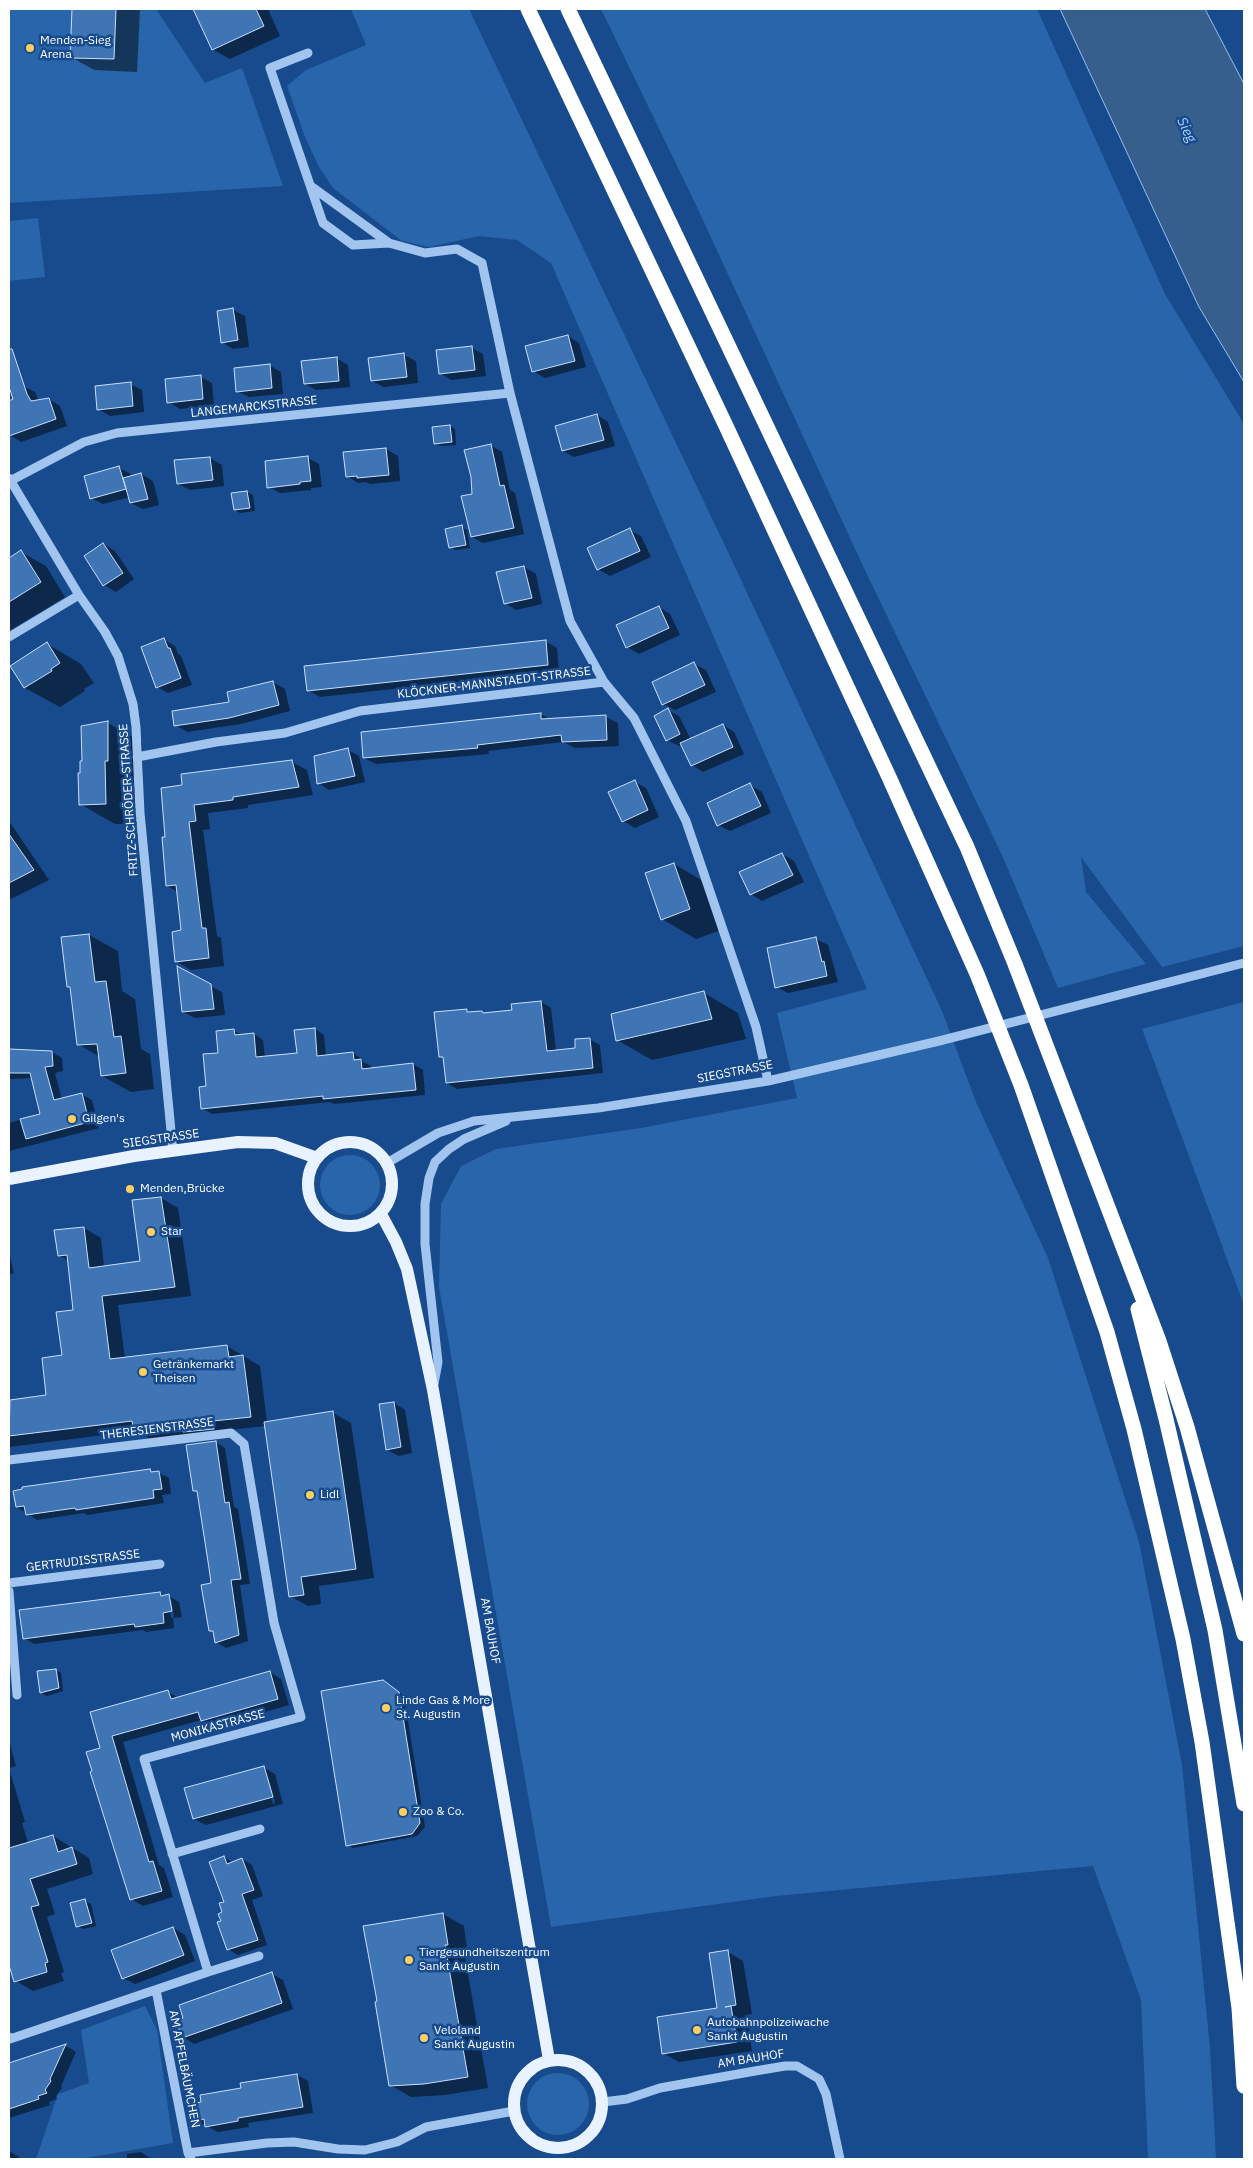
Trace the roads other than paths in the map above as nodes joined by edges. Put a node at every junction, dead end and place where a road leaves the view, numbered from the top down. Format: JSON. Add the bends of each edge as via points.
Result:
{"nodes":[{"id":1,"x":528,"y":9,"type":"edge"},
{"id":2,"x":568,"y":9,"type":"edge"},
{"id":3,"x":308,"y":54,"type":"dead end"},
{"id":4,"x":312,"y":187,"type":"junction"},
{"id":5,"x":388,"y":243,"type":"junction"},
{"id":6,"x":510,"y":393,"type":"junction"},
{"id":7,"x":9,"y":480,"type":"edge"},
{"id":8,"x":79,"y":595,"type":"junction"},
{"id":9,"x":9,"y":637,"type":"edge"},
{"id":10,"x":604,"y":682,"type":"junction"},
{"id":11,"x":138,"y":757,"type":"junction"},
{"id":12,"x":1244,"y":963,"type":"edge"},
{"id":13,"x":768,"y":1081,"type":"junction"},
{"id":14,"x":514,"y":1118,"type":"junction"},
{"id":15,"x":173,"y":1151,"type":"junction"},
{"id":16,"x":317,"y":1158,"type":"junction"},
{"id":17,"x":387,"y":1162,"type":"junction"},
{"id":18,"x":9,"y":1179,"type":"edge"},
{"id":19,"x":1106,"y":1204,"type":"junction"},
{"id":20,"x":381,"y":1214,"type":"junction"},
{"id":21,"x":433,"y":1390,"type":"junction"},
{"id":22,"x":9,"y":1460,"type":"edge"},
{"id":23,"x":160,"y":1564,"type":"dead end"},
{"id":24,"x":9,"y":1583,"type":"edge"},
{"id":25,"x":9,"y":1591,"type":"edge"},
{"id":26,"x":274,"y":1622,"type":"joint"},
{"id":27,"x":1244,"y":1634,"type":"edge"},
{"id":28,"x":18,"y":1696,"type":"dead end"},
{"id":29,"x":1244,"y":1804,"type":"edge"},
{"id":30,"x":260,"y":1829,"type":"dead end"},
{"id":31,"x":172,"y":1854,"type":"junction"},
{"id":32,"x":259,"y":1956,"type":"dead end"},
{"id":33,"x":208,"y":1972,"type":"junction"},
{"id":34,"x":156,"y":1990,"type":"junction"},
{"id":35,"x":9,"y":2037,"type":"edge"},
{"id":36,"x":549,"y":2060,"type":"junction"},
{"id":37,"x":1244,"y":2086,"type":"edge"},
{"id":38,"x":603,"y":2102,"type":"junction"},
{"id":39,"x":514,"y":2111,"type":"junction"},
{"id":40,"x":567,"y":2154,"type":"edge"},
{"id":41,"x":190,"y":2156,"type":"edge"},
{"id":42,"x":840,"y":2159,"type":"edge"}],
"edges":[{"from":1,"to":37,"type":"highway","via":[[856,704],[978,974],[1021,1085],[1107,1332],[1134,1429],[1183,1639],[1202,1742],[1239,2008]]},
{"from":2,"to":19,"type":"highway","via":[[966,847],[1015,964]]},
{"from":3,"to":4,"type":"street","via":[[270,68]]},
{"from":4,"to":5,"type":"street"},
{"from":4,"to":5,"type":"street","via":[[323,223],[353,245]]},
{"from":5,"to":6,"type":"street","via":[[425,253],[457,249],[482,263]]},
{"from":6,"to":7,"type":"street","name":"LANGEMARCKSTRASSE","via":[[117,434],[84,442]]},
{"from":6,"to":10,"type":"street","via":[[570,621]]},
{"from":7,"to":8,"type":"street","name":"FRITZ-SCHRÖDER-STRASSE"},
{"from":8,"to":9,"type":"street"},
{"from":8,"to":11,"type":"street","name":"FRITZ-SCHRÖDER-STRASSE","via":[[118,656],[133,704]]},
{"from":10,"to":11,"type":"street","name":"KLÖCKNER-MANNSTAEDT-STRASSE","via":[[360,711],[285,733]]},
{"from":10,"to":13,"type":"street","name":"KLÖCKNER-MANNSTAEDT-STRASSE","via":[[634,718],[686,821],[756,1027]]},
{"from":11,"to":15,"type":"street","name":"FRITZ-SCHRÖDER-STRASSE","via":[[139,798]]},
{"from":12,"to":13,"type":"street","name":"SIEGSTRASSE"},
{"from":13,"to":14,"type":"street","name":"SIEGSTRASSE"},
{"from":14,"to":17,"type":"street","name":"SIEGSTRASSE","via":[[474,1121],[438,1133]]},
{"from":14,"to":21,"type":"street","via":[[464,1139],[449,1149],[436,1162],[428,1178],[425,1244],[438,1362]]},
{"from":15,"to":16,"type":"main road","name":"SIEGSTRASSE","via":[[238,1142],[275,1144]]},
{"from":15,"to":18,"type":"main road","name":"SIEGSTRASSE"},
{"from":16,"to":17,"type":"main road","via":[[339,1143],[353,1142],[378,1152]]},
{"from":16,"to":20,"type":"main road","via":[[308,1182],[309,1194],[322,1215],[333,1223],[352,1226],[371,1222]]},
{"from":17,"to":20,"type":"main road","via":[[393,1189]]},
{"from":19,"to":27,"type":"highway","via":[[1159,1341],[1187,1426]]},
{"from":19,"to":29,"type":"highway","via":[[1139,1312],[1209,1601]]},
{"from":20,"to":21,"type":"main road","name":"AM BAUHOF","via":[[407,1269]]},
{"from":21,"to":36,"type":"main road","name":"AM BAUHOF"},
{"from":22,"to":26,"type":"street","name":"THERESIENSTRASSE","via":[[231,1433],[244,1444]]},
{"from":23,"to":24,"type":"street","name":"GERTRUDISSTRASSE"},
{"from":25,"to":28,"type":"street"},
{"from":26,"to":31,"type":"street","name":"MONIKASTRASSE","via":[[301,1716],[144,1759]]},
{"from":30,"to":31,"type":"street"},
{"from":31,"to":33,"type":"street","name":"MONIKASTRASSE"},
{"from":32,"to":33,"type":"street"},
{"from":33,"to":34,"type":"street"},
{"from":34,"to":35,"type":"street"},
{"from":34,"to":41,"type":"street","name":"AM APFELBÄUMCHEN"},
{"from":36,"to":38,"type":"main road","via":[[579,2064],[591,2074]]},
{"from":36,"to":39,"type":"main road","via":[[536,2065],[518,2084]]},
{"from":38,"to":40,"type":"main road","via":[[593,2132]]},
{"from":38,"to":42,"type":"street","name":"AM BAUHOF","via":[[627,2099],[660,2088],[797,2066],[819,2079],[826,2094]]},
{"from":39,"to":40,"type":"main road","via":[[526,2136],[538,2144]]},
{"from":39,"to":41,"type":"street","name":"AM APFELBÄUMCHEN","via":[[426,2127],[397,2142],[365,2150],[338,2150],[294,2142],[267,2143]]}]}
